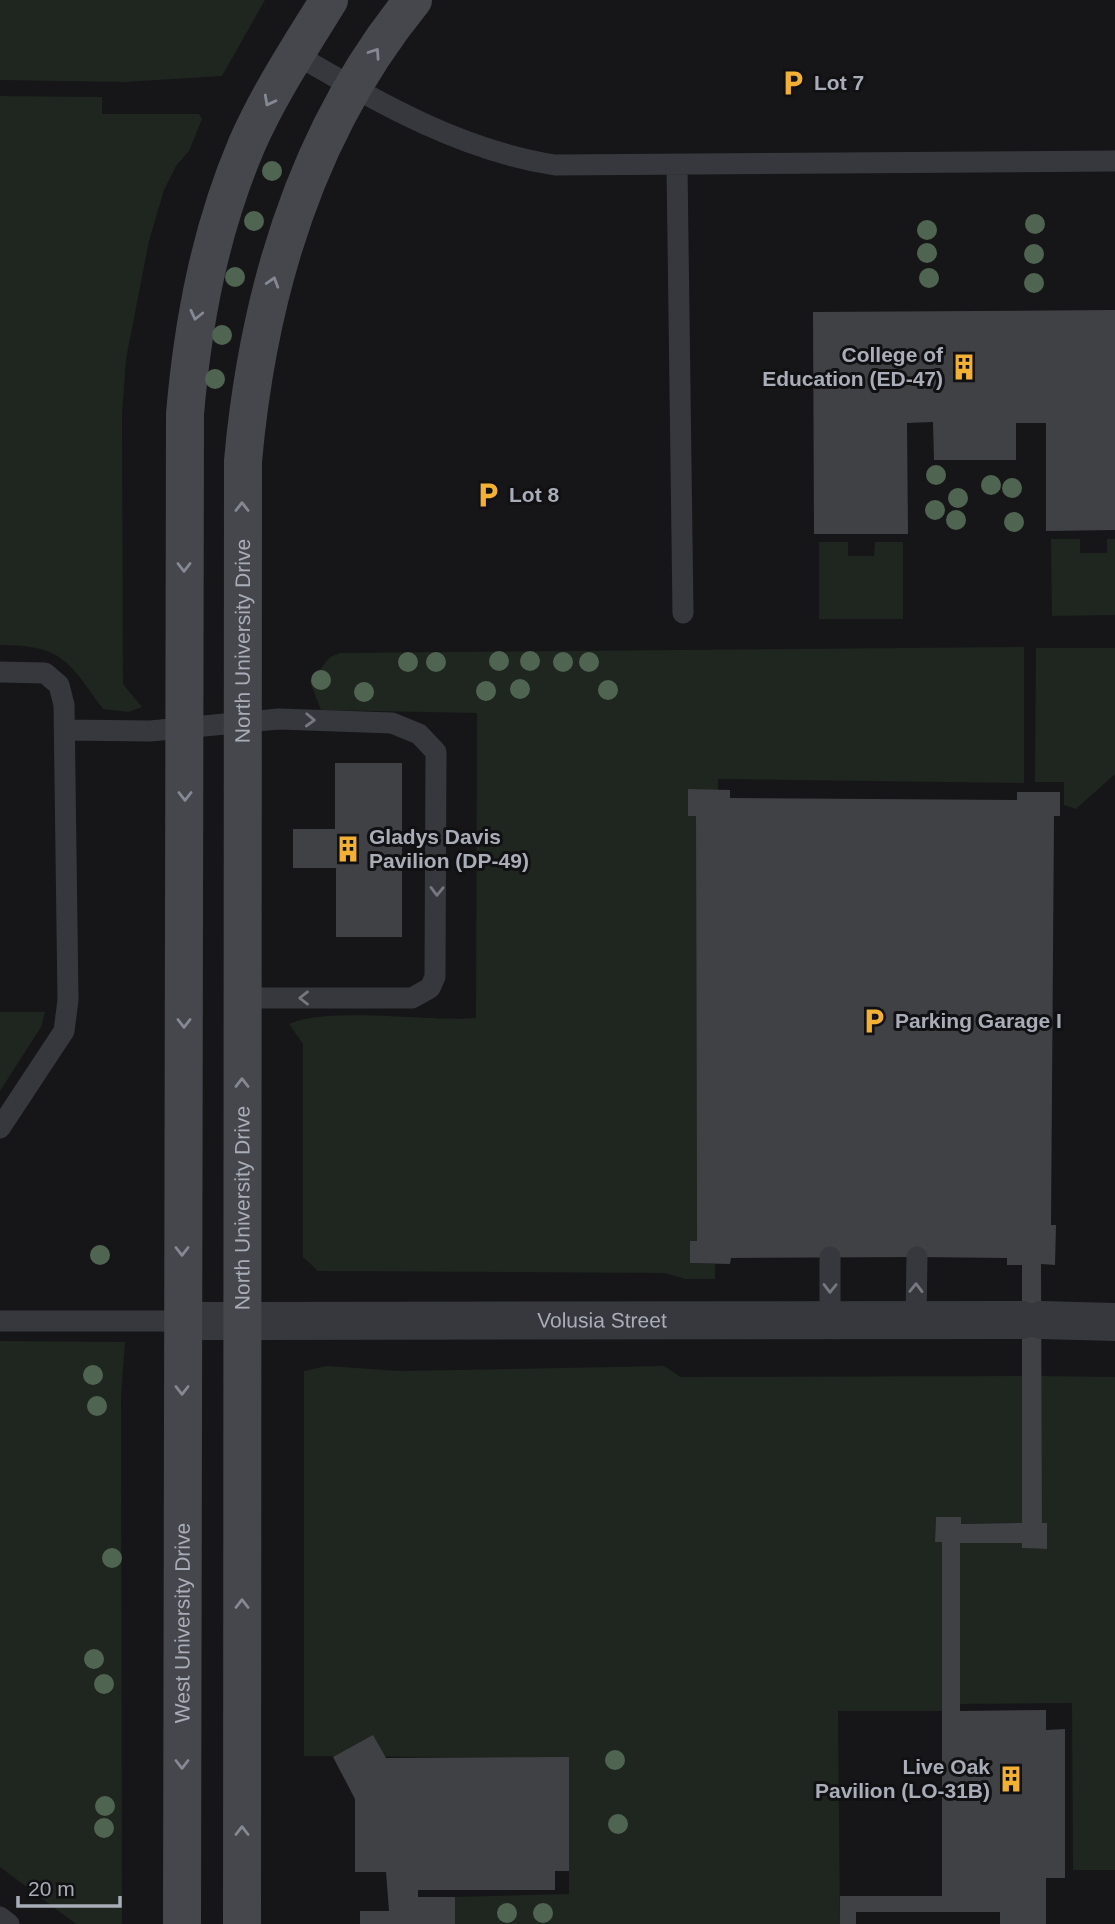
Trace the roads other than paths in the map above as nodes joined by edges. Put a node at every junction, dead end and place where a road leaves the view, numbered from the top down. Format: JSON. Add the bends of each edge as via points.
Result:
{"nodes":[{"id":1,"x":329,"y":0,"type":"edge"},
{"id":2,"x":413,"y":0,"type":"edge"},
{"id":3,"x":295,"y":54,"type":"junction"},
{"id":4,"x":352,"y":87,"type":"junction"},
{"id":5,"x":1115,"y":161,"type":"edge"},
{"id":6,"x":677,"y":166,"type":"junction"},
{"id":7,"x":683,"y":613,"type":"dead end"},
{"id":8,"x":0,"y":672,"type":"edge"},
{"id":9,"x":242,"y":722,"type":"junction"},
{"id":10,"x":185,"y":728,"type":"junction"},
{"id":11,"x":65,"y":730,"type":"junction"},
{"id":12,"x":243,"y":998,"type":"junction"},
{"id":13,"x":0,"y":1128,"type":"edge"},
{"id":14,"x":830,"y":1257,"type":"dead end"},
{"id":15,"x":917,"y":1257,"type":"dead end"},
{"id":16,"x":830,"y":1319,"type":"junction"},
{"id":17,"x":916,"y":1319,"type":"junction"},
{"id":18,"x":0,"y":1321,"type":"edge"},
{"id":19,"x":182,"y":1321,"type":"junction"},
{"id":20,"x":242,"y":1322,"type":"junction"},
{"id":21,"x":1115,"y":1322,"type":"edge"},
{"id":22,"x":0,"y":1917,"type":"edge"},
{"id":23,"x":9,"y":1924,"type":"edge"},
{"id":24,"x":182,"y":1924,"type":"edge"},
{"id":25,"x":242,"y":1924,"type":"edge"}],
"edges":[{"from":1,"to":3,"type":"street"},
{"from":4,"to":2,"type":"street","name":"North University Drive","one_way":true},
{"from":3,"to":4,"type":"lane"},
{"from":3,"to":10,"type":"street","one_way":true,"via":[[266,104],[227,197],[192,331],[185,414]]},
{"from":4,"to":6,"type":"lane","via":[[405,117],[516,159],[555,165]]},
{"from":9,"to":4,"type":"street","name":"North University Drive","one_way":true,"via":[[243,461],[257,341],[297,204]]},
{"from":5,"to":6,"type":"lane"},
{"from":6,"to":7,"type":"lane"},
{"from":8,"to":11,"type":"lane","via":[[45,673],[59,685]]},
{"from":9,"to":10,"type":"lane"},
{"from":9,"to":12,"type":"street","name":"North University Drive"},
{"from":9,"to":12,"type":"lane","one_way":true,"via":[[392,723],[429,742],[438,764],[435,977],[430,988],[412,998]]},
{"from":10,"to":11,"type":"lane"},
{"from":10,"to":19,"type":"street","one_way":true},
{"from":11,"to":13,"type":"lane","via":[[67,1021]]},
{"from":20,"to":12,"type":"street","name":"North University Drive","one_way":true},
{"from":14,"to":16,"type":"lane","one_way":true},
{"from":17,"to":15,"type":"lane","one_way":true},
{"from":16,"to":17,"type":"street","name":"Volusia Street"},
{"from":16,"to":20,"type":"street","name":"Volusia Street"},
{"from":17,"to":21,"type":"street","name":"Volusia Street"},
{"from":18,"to":19,"type":"lane"},
{"from":19,"to":20,"type":"street","name":"Volusia Street"},
{"from":19,"to":24,"type":"street","name":"West University Drive","one_way":true},
{"from":25,"to":20,"type":"street","one_way":true},
{"from":22,"to":23,"type":"lane"}]}
